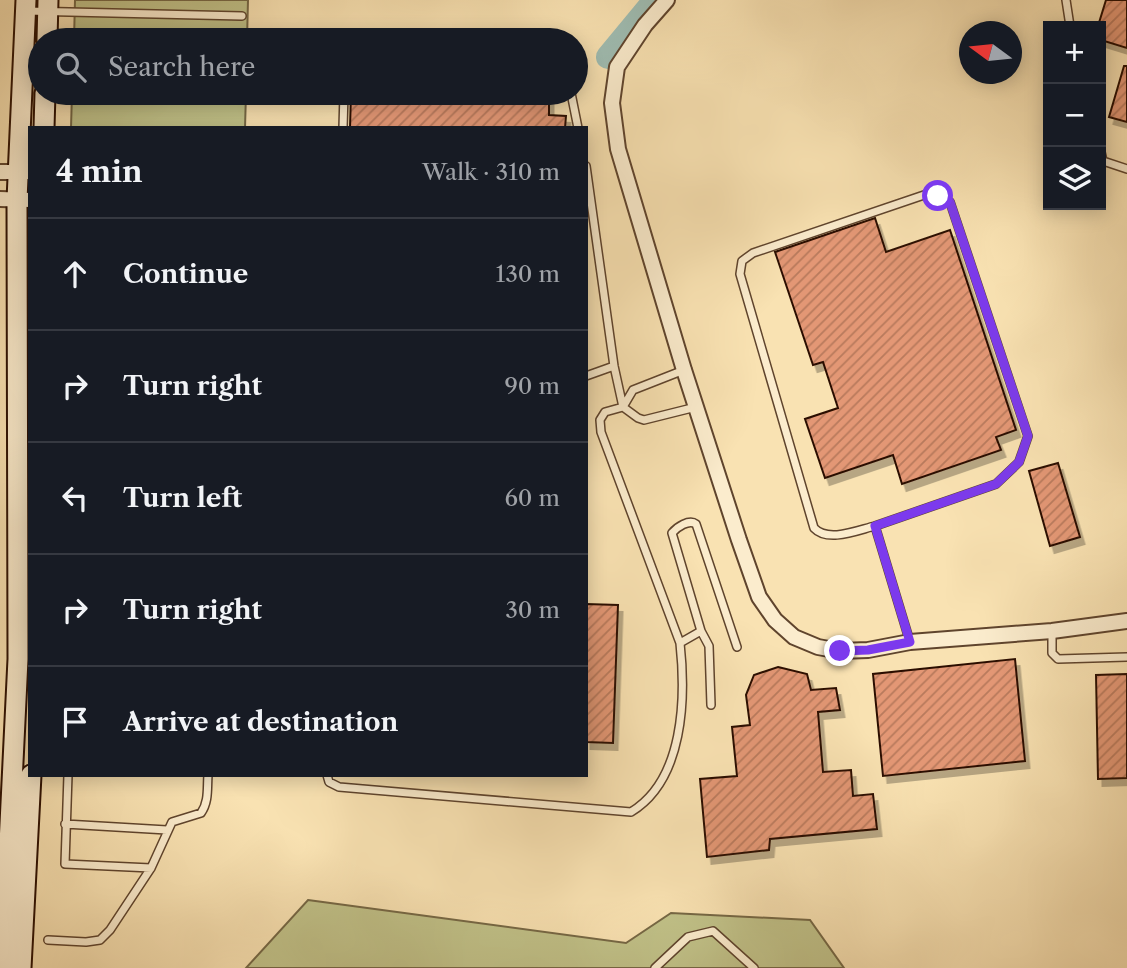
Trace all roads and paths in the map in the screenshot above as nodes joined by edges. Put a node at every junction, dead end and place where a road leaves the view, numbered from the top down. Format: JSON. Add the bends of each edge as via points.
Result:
{"nodes":[{"id":1,"x":667,"y":0,"type":"edge"},
{"id":2,"x":1066,"y":0,"type":"edge"},
{"id":3,"x":26,"y":6,"type":"edge"},
{"id":4,"x":48,"y":6,"type":"edge"},
{"id":5,"x":242,"y":16,"type":"dead end"},
{"id":6,"x":1069,"y":21,"type":"edge"},
{"id":7,"x":47,"y":28,"type":"edge"},
{"id":8,"x":45,"y":105,"type":"edge"},
{"id":9,"x":344,"y":105,"type":"edge"},
{"id":10,"x":574,"y":105,"type":"edge"},
{"id":11,"x":44,"y":126,"type":"edge"},
{"id":12,"x":343,"y":126,"type":"edge"},
{"id":13,"x":579,"y":126,"type":"edge"},
{"id":14,"x":1106,"y":163,"type":"edge"},
{"id":15,"x":1127,"y":169,"type":"edge"},
{"id":16,"x":16,"y":171,"type":"edge"},
{"id":17,"x":588,"y":180,"type":"edge"},
{"id":18,"x":16,"y":200,"type":"edge"},
{"id":19,"x":614,"y":366,"type":"junction"},
{"id":20,"x":684,"y":370,"type":"junction"},
{"id":21,"x":588,"y":375,"type":"edge"},
{"id":22,"x":623,"y":407,"type":"junction"},
{"id":23,"x":696,"y":407,"type":"junction"},
{"id":24,"x":875,"y":526,"type":"junction"},
{"id":25,"x":1127,"y":621,"type":"edge"},
{"id":26,"x":701,"y":631,"type":"junction"},
{"id":27,"x":1052,"y":631,"type":"junction"},
{"id":28,"x":910,"y":642,"type":"junction"},
{"id":29,"x":680,"y":643,"type":"junction"},
{"id":30,"x":737,"y":647,"type":"dead end"},
{"id":31,"x":1127,"y":657,"type":"edge"},
{"id":32,"x":24,"y":659,"type":"edge"},
{"id":33,"x":712,"y":705,"type":"dead end"},
{"id":34,"x":31,"y":777,"type":"edge"},
{"id":35,"x":68,"y":777,"type":"edge"},
{"id":36,"x":208,"y":777,"type":"edge"},
{"id":37,"x":328,"y":777,"type":"edge"},
{"id":38,"x":65,"y":824,"type":"junction"},
{"id":39,"x":167,"y":830,"type":"junction"},
{"id":40,"x":151,"y":868,"type":"junction"},
{"id":41,"x":48,"y":940,"type":"dead end"},
{"id":42,"x":3,"y":968,"type":"edge"},
{"id":43,"x":21,"y":968,"type":"edge"},
{"id":44,"x":655,"y":968,"type":"edge"},
{"id":45,"x":754,"y":968,"type":"edge"}],
"edges":[{"from":1,"to":20,"type":"street","via":[[617,67],[612,103],[618,149]]},
{"from":2,"to":6,"type":"lane"},
{"from":3,"to":4,"type":"lane"},
{"from":3,"to":16,"type":"main road"},
{"from":4,"to":5,"type":"lane"},
{"from":4,"to":7,"type":"main road"},
{"from":8,"to":11,"type":"main road"},
{"from":9,"to":12,"type":"lane"},
{"from":10,"to":13,"type":"lane"},
{"from":14,"to":15,"type":"lane"},
{"from":16,"to":18,"type":"main road"},
{"from":17,"to":19,"type":"lane"},
{"from":18,"to":32,"type":"main road"},
{"from":19,"to":21,"type":"lane"},
{"from":19,"to":22,"type":"lane"},
{"from":20,"to":22,"type":"lane","via":[[633,390]]},
{"from":20,"to":23,"type":"street"},
{"from":22,"to":23,"type":"lane","via":[[643,420]]},
{"from":22,"to":29,"type":"lane","via":[[605,412],[601,432]]},
{"from":23,"to":28,"type":"street","via":[[759,597],[775,620],[794,637],[840,651]]},
{"from":24,"to":24,"type":"lane","via":[[996,484],[1019,462],[1028,436],[950,202],[938,196],[923,195],[753,253],[742,261],[740,274],[814,528],[830,536]]},
{"from":24,"to":28,"type":"lane"},
{"from":25,"to":27,"type":"street"},
{"from":26,"to":29,"type":"lane"},
{"from":26,"to":30,"type":"lane","via":[[672,537],[689,522],[696,524]]},
{"from":26,"to":33,"type":"lane","via":[[709,646]]},
{"from":27,"to":28,"type":"street"},
{"from":27,"to":31,"type":"lane","via":[[1052,653],[1058,659]]},
{"from":29,"to":37,"type":"lane","via":[[680,734],[646,803],[631,812],[339,787]]},
{"from":32,"to":42,"type":"main road"},
{"from":34,"to":43,"type":"main road"},
{"from":35,"to":38,"type":"lane"},
{"from":36,"to":39,"type":"lane","via":[[204,810],[179,818]]},
{"from":38,"to":39,"type":"lane"},
{"from":38,"to":40,"type":"lane","via":[[67,866]]},
{"from":39,"to":40,"type":"lane"},
{"from":40,"to":41,"type":"lane","via":[[100,940]]},
{"from":44,"to":45,"type":"lane","via":[[688,937],[713,931]]}]}
